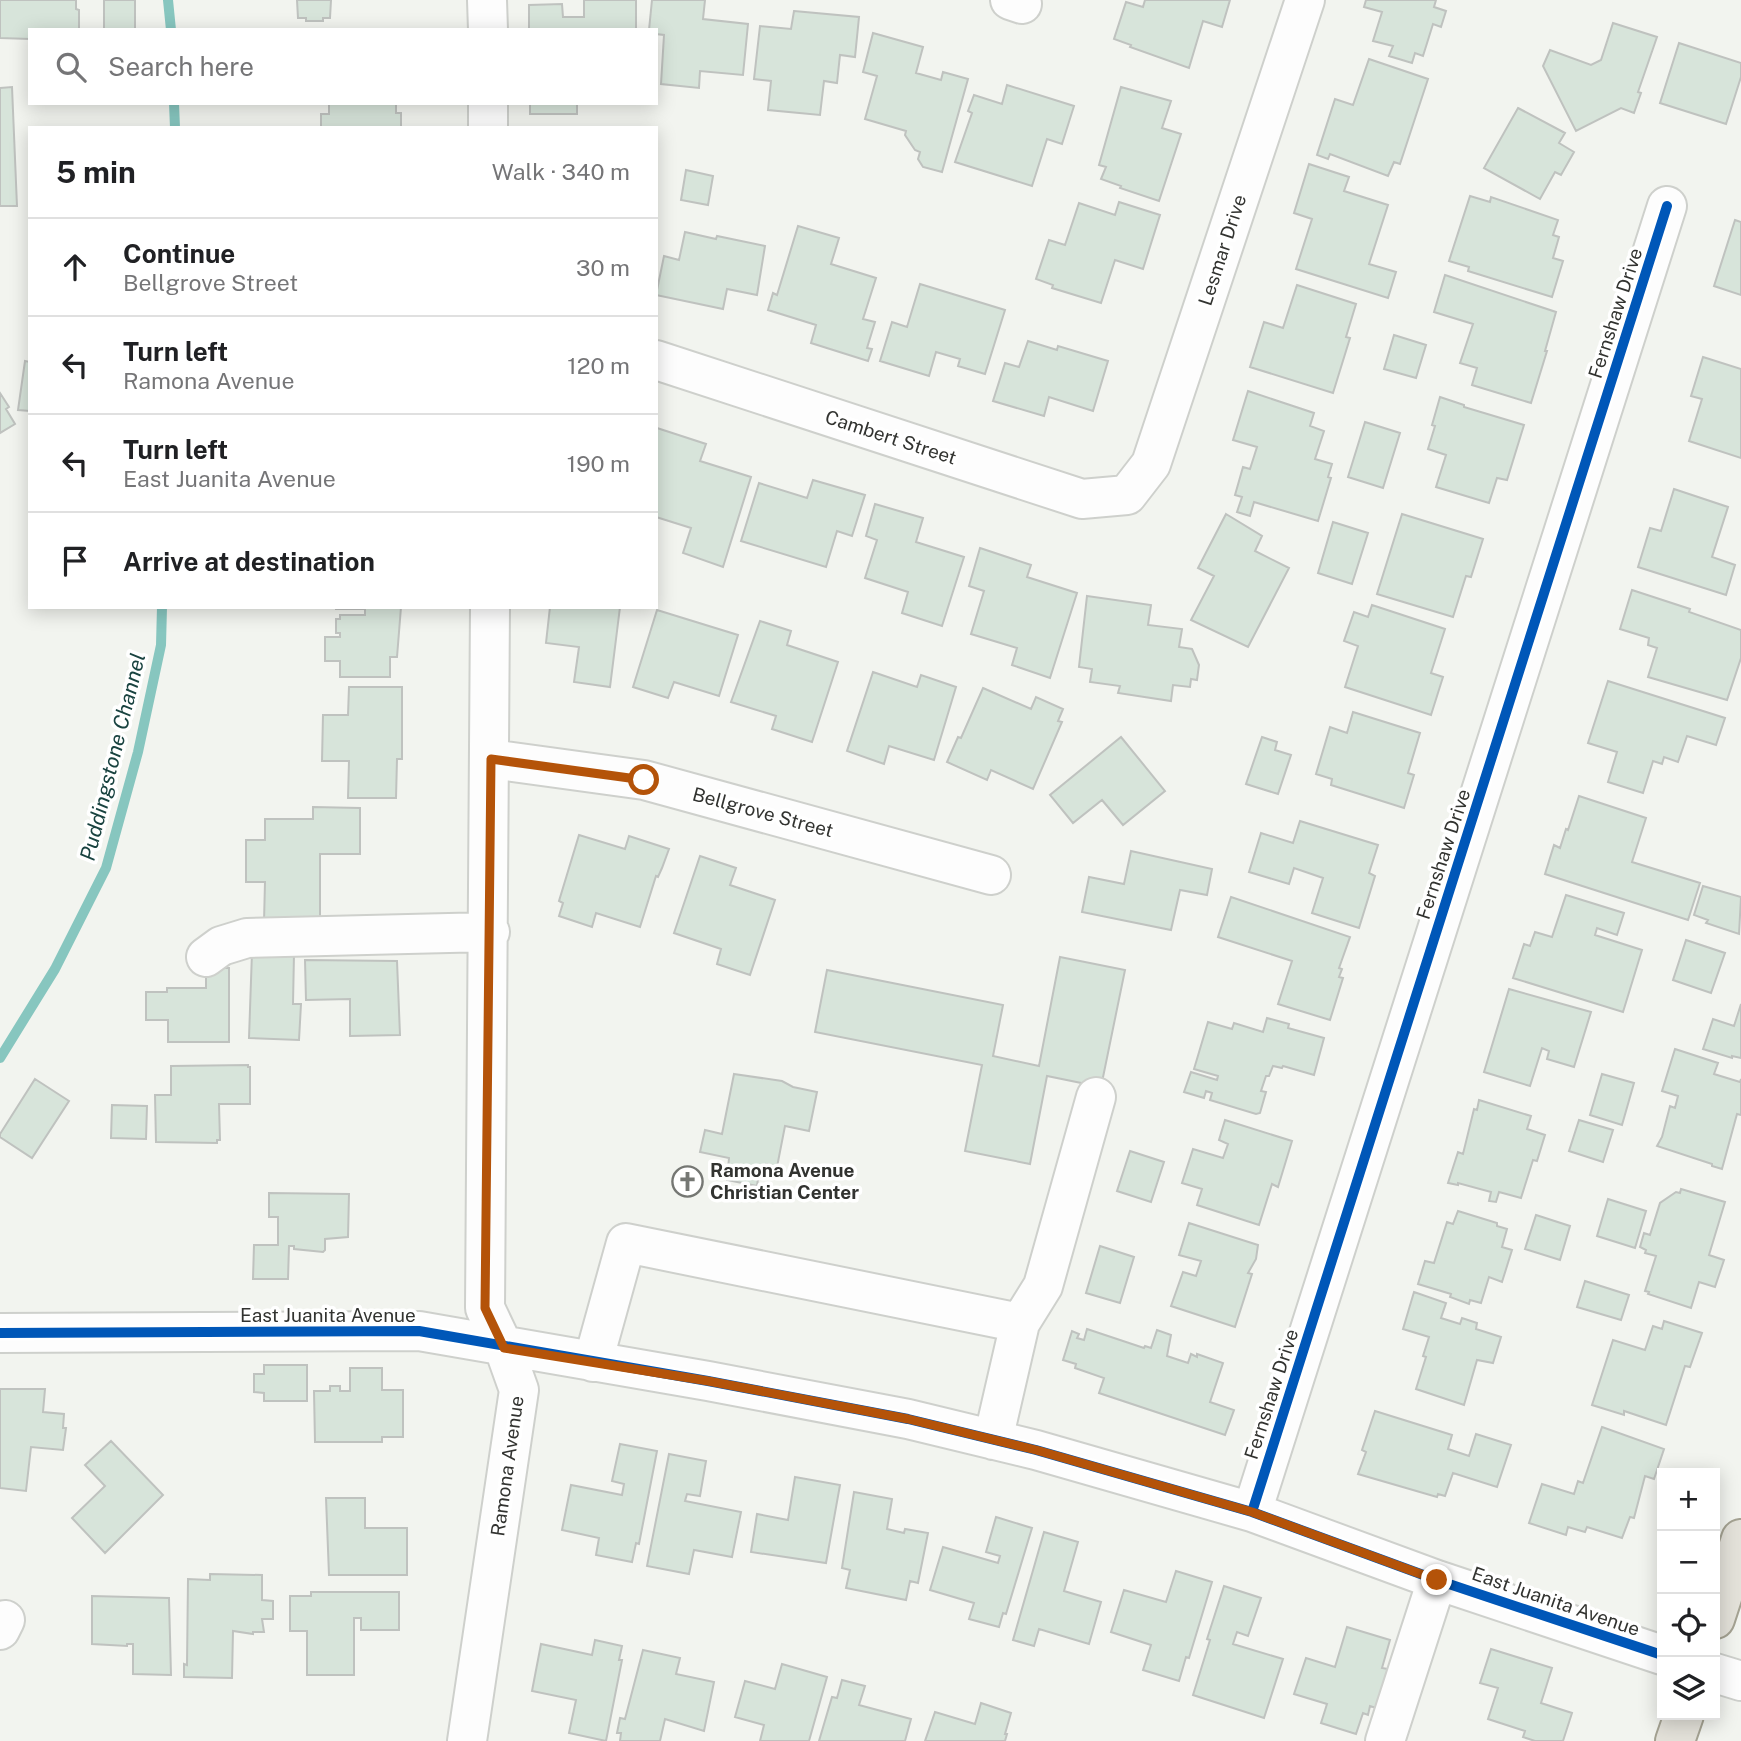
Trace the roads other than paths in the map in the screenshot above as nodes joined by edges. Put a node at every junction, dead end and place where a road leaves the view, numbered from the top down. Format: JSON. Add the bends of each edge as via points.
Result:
{"nodes":[{"id":1,"x":488,"y":0,"type":"edge"},
{"id":2,"x":1306,"y":0,"type":"edge"},
{"id":3,"x":488,"y":28,"type":"edge"},
{"id":4,"x":488,"y":105,"type":"edge"},
{"id":5,"x":488,"y":126,"type":"edge"},
{"id":6,"x":1667,"y":206,"type":"dead end"},
{"id":7,"x":658,"y":361,"type":"edge"},
{"id":8,"x":1128,"y":495,"type":"joint"},
{"id":9,"x":490,"y":609,"type":"edge"},
{"id":10,"x":491,"y":759,"type":"junction"},
{"id":11,"x":991,"y":875,"type":"dead end"},
{"id":12,"x":489,"y":932,"type":"junction"},
{"id":13,"x":206,"y":957,"type":"dead end"},
{"id":14,"x":1096,"y":1097,"type":"dead end"},
{"id":15,"x":1020,"y":1323,"type":"junction"},
{"id":16,"x":0,"y":1334,"type":"edge"},
{"id":17,"x":504,"y":1348,"type":"junction"},
{"id":18,"x":593,"y":1362,"type":"junction"},
{"id":19,"x":993,"y":1440,"type":"junction"},
{"id":20,"x":1252,"y":1512,"type":"junction"},
{"id":21,"x":1741,"y":1539,"type":"edge"},
{"id":22,"x":1437,"y":1580,"type":"junction"},
{"id":23,"x":1720,"y":1604,"type":"edge"},
{"id":24,"x":1657,"y":1653,"type":"edge"},
{"id":25,"x":1720,"y":1675,"type":"edge"},
{"id":26,"x":1741,"y":1681,"type":"edge"},
{"id":27,"x":1682,"y":1720,"type":"edge"},
{"id":28,"x":467,"y":1741,"type":"edge"},
{"id":29,"x":1385,"y":1741,"type":"edge"},
{"id":30,"x":1675,"y":1741,"type":"edge"}],
"edges":[{"from":1,"to":3,"type":"street"},
{"from":2,"to":8,"type":"street","name":"Lesmar Drive","via":[[1151,464]]},
{"from":4,"to":5,"type":"street"},
{"from":6,"to":20,"type":"street","name":"Fernshaw Drive"},
{"from":7,"to":8,"type":"street","name":"Cambert Street","via":[[1083,499]]},
{"from":9,"to":10,"type":"street","name":"Ramona Avenue"},
{"from":10,"to":11,"type":"street","name":"Bellgrove Street","via":[[644,780]]},
{"from":10,"to":12,"type":"street","name":"Ramona Avenue"},
{"from":12,"to":13,"type":"street","via":[[247,938],[229,942]]},
{"from":12,"to":17,"type":"street","name":"Ramona Avenue","via":[[485,1308]]},
{"from":14,"to":15,"type":"street","via":[[1043,1286]]},
{"from":15,"to":18,"type":"street","via":[[626,1243]]},
{"from":15,"to":19,"type":"street"},
{"from":16,"to":17,"type":"street","name":"East Juanita Avenue","via":[[419,1332]]},
{"from":17,"to":18,"type":"street","name":"East Juanita Avenue"},
{"from":17,"to":28,"type":"street","name":"Ramona Avenue","via":[[519,1390]]},
{"from":18,"to":19,"type":"street","name":"East Juanita Avenue","via":[[894,1416]]},
{"from":19,"to":20,"type":"street","name":"East Juanita Avenue"},
{"from":20,"to":22,"type":"street","name":"East Juanita Avenue"},
{"from":21,"to":23,"type":"main road"},
{"from":22,"to":24,"type":"street","name":"East Juanita Avenue"},
{"from":22,"to":29,"type":"street"},
{"from":25,"to":26,"type":"street"},
{"from":27,"to":30,"type":"main road"}]}
